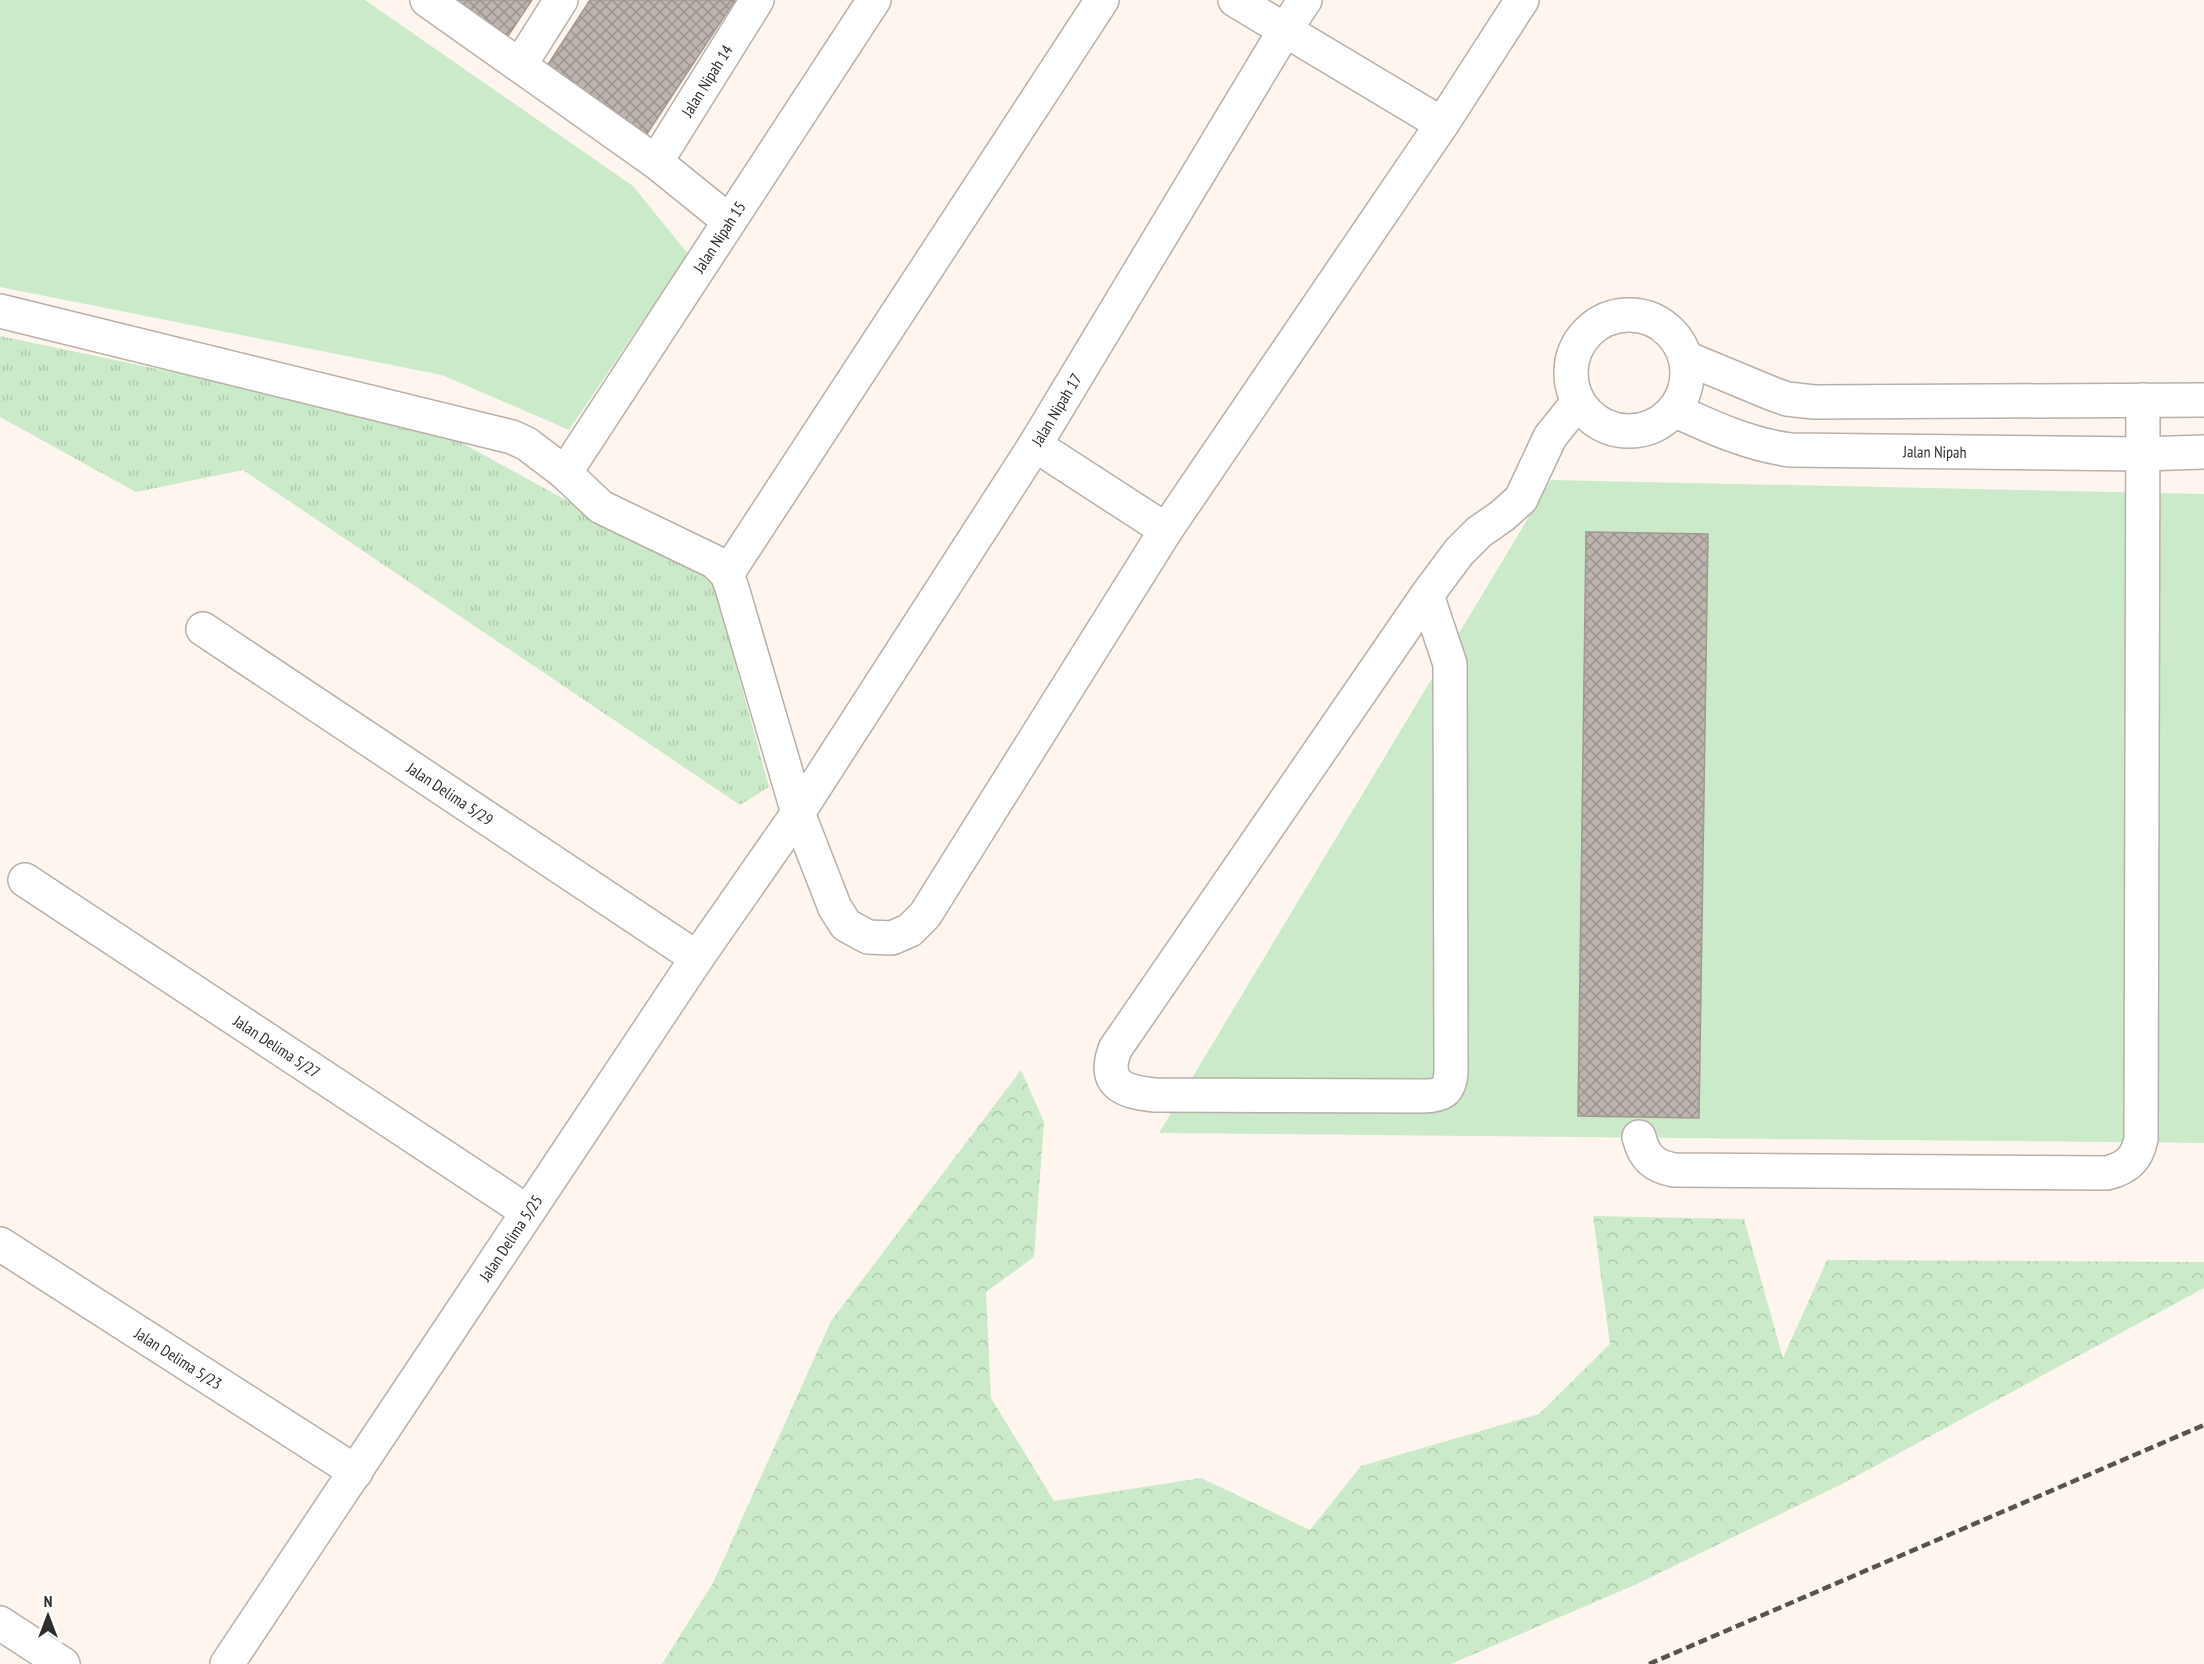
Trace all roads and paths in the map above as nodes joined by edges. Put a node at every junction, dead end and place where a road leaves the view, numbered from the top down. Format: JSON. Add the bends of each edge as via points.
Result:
{"nodes":[{"id":1,"x":427,"y":0,"type":"edge"},
{"id":2,"x":561,"y":0,"type":"edge"},
{"id":3,"x":757,"y":0,"type":"edge"},
{"id":4,"x":874,"y":0,"type":"edge"},
{"id":5,"x":1102,"y":0,"type":"edge"},
{"id":6,"x":1235,"y":0,"type":"edge"},
{"id":7,"x":1305,"y":0,"type":"edge"},
{"id":8,"x":1522,"y":0,"type":"edge"},
{"id":9,"x":1285,"y":30,"type":"junction"},
{"id":10,"x":520,"y":65,"type":"junction"},
{"id":11,"x":1442,"y":124,"type":"junction"},
{"id":12,"x":656,"y":162,"type":"junction"},
{"id":13,"x":729,"y":221,"type":"junction"},
{"id":14,"x":0,"y":311,"type":"edge"},
{"id":15,"x":1686,"y":358,"type":"junction"},
{"id":16,"x":2143,"y":400,"type":"junction"},
{"id":17,"x":2204,"y":400,"type":"edge"},
{"id":18,"x":1578,"y":402,"type":"junction"},
{"id":19,"x":1674,"y":410,"type":"junction"},
{"id":20,"x":1035,"y":445,"type":"junction"},
{"id":21,"x":2204,"y":452,"type":"edge"},
{"id":22,"x":2142,"y":454,"type":"junction"},
{"id":23,"x":566,"y":473,"type":"junction"},
{"id":24,"x":1166,"y":530,"type":"junction"},
{"id":25,"x":727,"y":574,"type":"junction"},
{"id":26,"x":1427,"y":596,"type":"junction"},
{"id":27,"x":203,"y":629,"type":"dead end"},
{"id":28,"x":798,"y":813,"type":"junction"},
{"id":29,"x":26,"y":880,"type":"dead end"},
{"id":30,"x":697,"y":958,"type":"junction"},
{"id":31,"x":1639,"y":1137,"type":"dead end"},
{"id":32,"x":528,"y":1212,"type":"junction"},
{"id":33,"x":0,"y":1245,"type":"edge"},
{"id":34,"x":356,"y":1472,"type":"junction"},
{"id":35,"x":0,"y":1623,"type":"edge"},
{"id":36,"x":63,"y":1664,"type":"edge"},
{"id":37,"x":227,"y":1664,"type":"edge"}],
"edges":[{"from":1,"to":10,"type":"street"},
{"from":2,"to":10,"type":"street"},
{"from":3,"to":12,"type":"street","name":"Jalan Nipah 14"},
{"from":4,"to":13,"type":"street","name":"Jalan Nipah 15"},
{"from":5,"to":25,"type":"street"},
{"from":6,"to":9,"type":"street"},
{"from":7,"to":9,"type":"street","name":"Jalan Nipah 17"},
{"from":8,"to":11,"type":"street"},
{"from":9,"to":11,"type":"street"},
{"from":9,"to":20,"type":"street","name":"Jalan Nipah 17"},
{"from":10,"to":12,"type":"street"},
{"from":11,"to":24,"type":"street"},
{"from":12,"to":13,"type":"street"},
{"from":13,"to":23,"type":"street","name":"Jalan Nipah 15"},
{"from":14,"to":23,"type":"street","via":[[512,436]]},
{"from":15,"to":16,"type":"street","via":[[1773,394],[1798,400]]},
{"from":15,"to":18,"type":"street","via":[[1661,324],[1634,315],[1606,319],[1589,331],[1571,361],[1570,375]]},
{"from":15,"to":19,"type":"street","via":[[1686,386]]},
{"from":16,"to":17,"type":"street"},
{"from":16,"to":22,"type":"street"},
{"from":18,"to":19,"type":"street","via":[[1597,422],[1623,431],[1651,427]]},
{"from":18,"to":26,"type":"street","via":[[1550,437],[1521,499],[1459,552]]},
{"from":19,"to":22,"type":"street","name":"Jalan Nipah","via":[[1732,435],[1791,450]]},
{"from":20,"to":24,"type":"street"},
{"from":20,"to":28,"type":"street","name":"Jalan Nipah 17"},
{"from":21,"to":22,"type":"street","name":"Jalan Nipah"},
{"from":22,"to":31,"type":"street","via":[[2141,1139],[2131,1162],[2107,1173],[1674,1170],[1660,1168],[1650,1161]]},
{"from":23,"to":25,"type":"street","via":[[601,507],[715,562]]},
{"from":24,"to":28,"type":"street","via":[[925,915],[910,930],[892,938],[868,937],[846,925],[835,908]]},
{"from":25,"to":28,"type":"street"},
{"from":26,"to":26,"type":"street","via":[[1450,664],[1451,1071],[1447,1089],[1432,1096],[1398,1096],[1155,1095],[1123,1088],[1111,1071],[1115,1049]]},
{"from":27,"to":30,"type":"street","name":"Jalan Delima 5/29"},
{"from":28,"to":30,"type":"street","name":"Jalan Delima 5/25"},
{"from":29,"to":32,"type":"street","name":"Jalan Delima 5/27"},
{"from":30,"to":32,"type":"street","name":"Jalan Delima 5/25"},
{"from":32,"to":34,"type":"street","name":"Jalan Delima 5/25"},
{"from":33,"to":34,"type":"street","name":"Jalan Delima 5/23"},
{"from":34,"to":37,"type":"street","name":"Jalan Delima 5/25"},
{"from":35,"to":36,"type":"street"}]}
